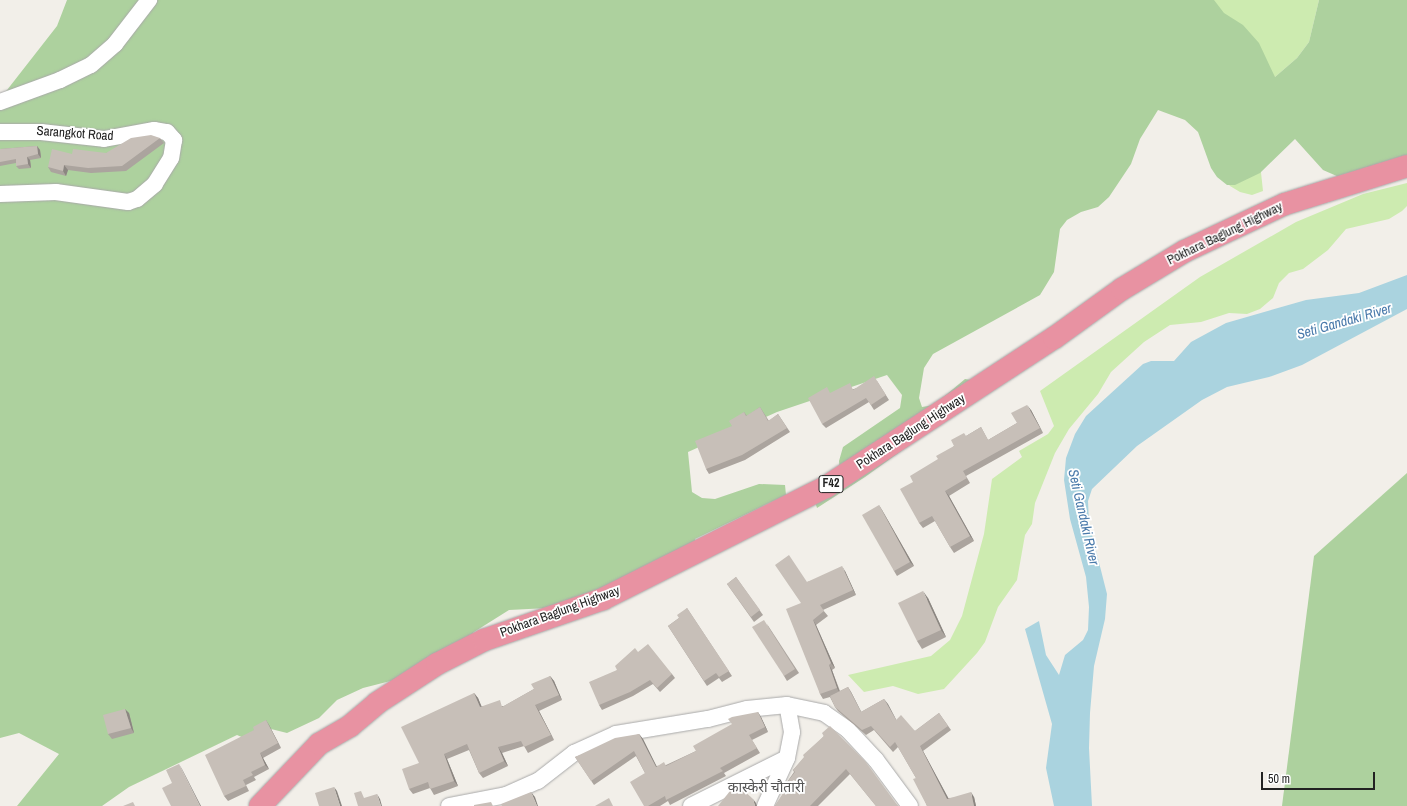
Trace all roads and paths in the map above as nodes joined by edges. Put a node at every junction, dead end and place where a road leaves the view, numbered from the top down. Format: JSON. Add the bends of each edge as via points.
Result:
{"nodes":[{"id":1,"x":149,"y":0,"type":"edge"},
{"id":2,"x":0,"y":102,"type":"edge"},
{"id":3,"x":0,"y":132,"type":"edge"},
{"id":4,"x":1407,"y":166,"type":"edge"},
{"id":5,"x":0,"y":194,"type":"edge"},
{"id":6,"x":787,"y":705,"type":"junction"},
{"id":7,"x":787,"y":758,"type":"junction"},
{"id":8,"x":260,"y":806,"type":"edge"},
{"id":9,"x":449,"y":806,"type":"edge"},
{"id":10,"x":691,"y":806,"type":"edge"},
{"id":11,"x":765,"y":806,"type":"edge"},
{"id":12,"x":910,"y":806,"type":"edge"}],
"edges":[{"from":1,"to":2,"type":"street","via":[[115,44],[91,65],[60,80]]},
{"from":3,"to":5,"type":"street","name":"Sarangkot Road","via":[[41,132],[104,139],[154,130],[167,132],[174,140],[171,158],[155,184],[137,199],[128,202],[56,192]]},
{"from":4,"to":8,"type":"highway","name":"Pokhara Baglung Highway","number":"F42","via":[[1285,204],[1185,251],[1122,290],[1054,338],[826,487],[603,599],[484,640],[436,664],[377,702],[350,726],[319,744]]},
{"from":6,"to":7,"type":"street","via":[[792,732]]},
{"from":6,"to":9,"type":"street","via":[[747,709],[616,734],[574,753],[538,782],[506,795]]},
{"from":6,"to":12,"type":"street","via":[[824,713],[848,730],[876,760]]},
{"from":7,"to":10,"type":"street"},
{"from":7,"to":11,"type":"street"}]}
